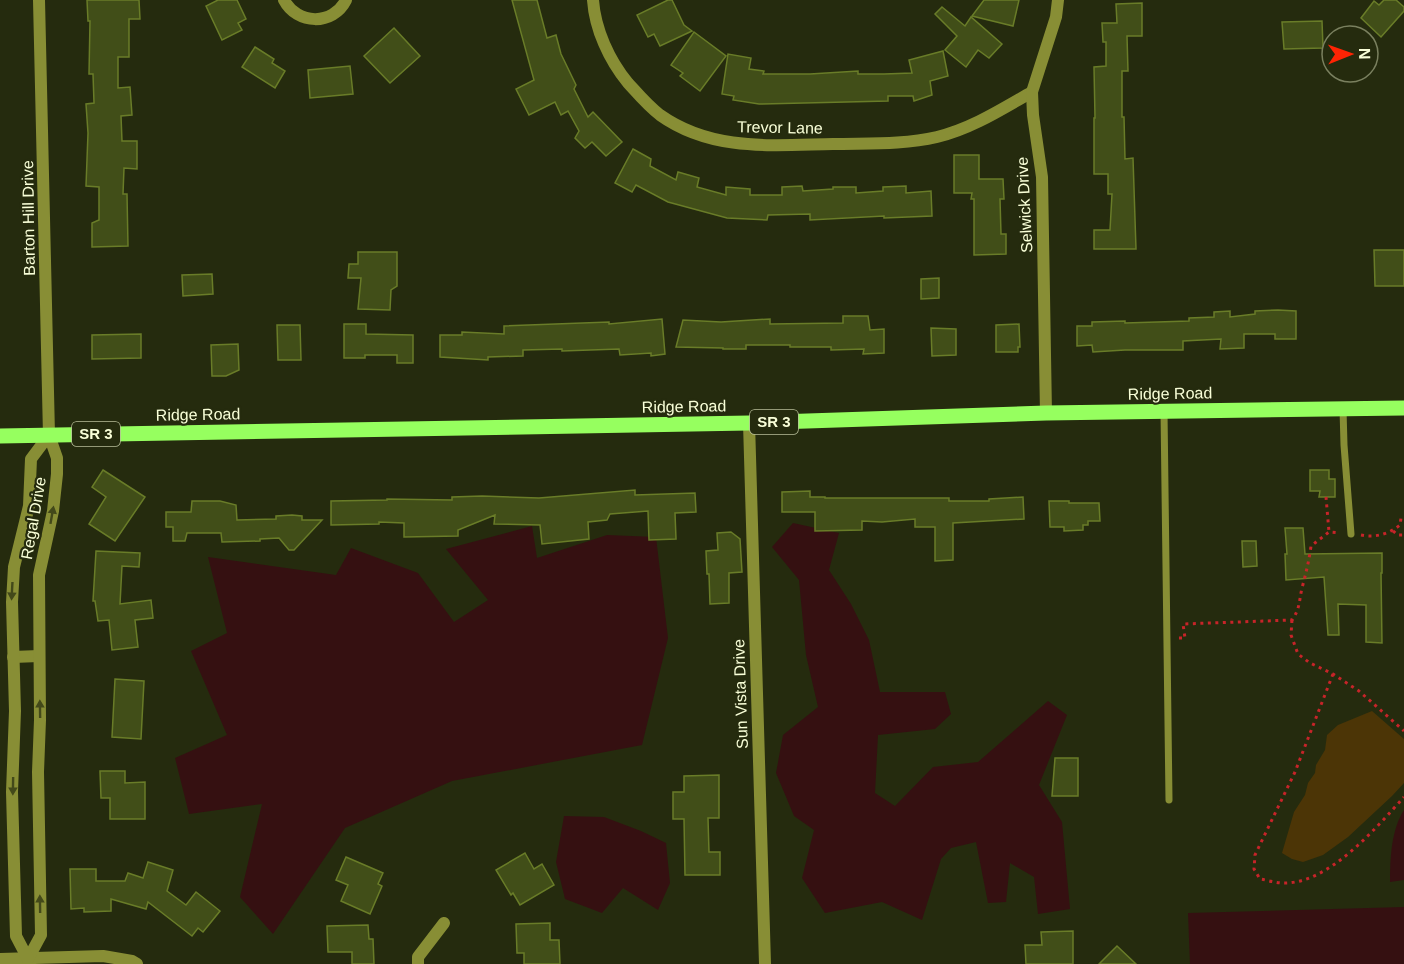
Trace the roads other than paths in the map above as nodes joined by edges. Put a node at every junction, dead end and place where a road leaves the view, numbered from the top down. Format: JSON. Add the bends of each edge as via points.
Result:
{"nodes":[{"id":1,"x":39,"y":0,"type":"edge"},
{"id":2,"x":284,"y":0,"type":"edge"},
{"id":3,"x":346,"y":0,"type":"edge"},
{"id":4,"x":593,"y":0,"type":"edge"},
{"id":5,"x":1058,"y":0,"type":"edge"},
{"id":6,"x":1032,"y":92,"type":"junction"},
{"id":7,"x":1404,"y":408,"type":"edge"},
{"id":8,"x":1343,"y":409,"type":"junction"},
{"id":9,"x":1164,"y":411,"type":"junction"},
{"id":10,"x":1046,"y":413,"type":"junction"},
{"id":11,"x":749,"y":423,"type":"junction"},
{"id":12,"x":49,"y":435,"type":"junction"},
{"id":13,"x":0,"y":436,"type":"edge"},
{"id":14,"x":1351,"y":534,"type":"road end"},
{"id":15,"x":39,"y":656,"type":"junction"},
{"id":16,"x":13,"y":657,"type":"junction"},
{"id":17,"x":1169,"y":800,"type":"dead end"},
{"id":18,"x":444,"y":923,"type":"dead end"},
{"id":19,"x":28,"y":959,"type":"junction"},
{"id":20,"x":0,"y":960,"type":"edge"},
{"id":21,"x":138,"y":964,"type":"edge"},
{"id":22,"x":418,"y":964,"type":"edge"},
{"id":23,"x":765,"y":964,"type":"edge"}],
"edges":[{"from":1,"to":12,"type":"street","name":"Barton Hill Drive"},
{"from":2,"to":3,"type":"street","via":[[293,12],[315,20],[336,13]]},
{"from":4,"to":6,"type":"street","name":"Trevor Lane","via":[[600,34],[620,73],[641,97],[676,125],[725,142],[753,146],[907,142],[939,137]]},
{"from":5,"to":6,"type":"street","name":"Selwick Drive"},
{"from":6,"to":10,"type":"street","name":"Selwick Drive","via":[[1042,177]]},
{"from":7,"to":8,"type":"main road","name":"Ridge Road","number":"SR 3"},
{"from":8,"to":9,"type":"main road","name":"Ridge Road","number":"SR 3"},
{"from":8,"to":14,"type":"lane"},
{"from":9,"to":10,"type":"main road","name":"Ridge Road","number":"SR 3"},
{"from":9,"to":17,"type":"lane"},
{"from":10,"to":11,"type":"main road","name":"Ridge Road","number":"SR 3"},
{"from":11,"to":12,"type":"main road","name":"Ridge Road","number":"SR 3"},
{"from":11,"to":23,"type":"street","name":"Sun Vista Drive"},
{"from":12,"to":13,"type":"main road","name":"Ridge Road","number":"SR 3"},
{"from":15,"to":12,"type":"street","name":"Regal Drive","one_way":true,"via":[[39,575],[54,512],[57,474],[57,458]]},
{"from":12,"to":16,"type":"street","name":"Regal Drive","one_way":true,"via":[[31,459],[29,506],[14,567]]},
{"from":15,"to":16,"type":"street"},
{"from":19,"to":15,"type":"street","name":"Regal Drive","one_way":true,"via":[[41,935]]},
{"from":16,"to":19,"type":"street","name":"Regal Drive","one_way":true,"via":[[16,936]]},
{"from":18,"to":22,"type":"street","via":[[418,957]]},
{"from":19,"to":20,"type":"street"},
{"from":19,"to":21,"type":"street","via":[[103,956]]}]}
